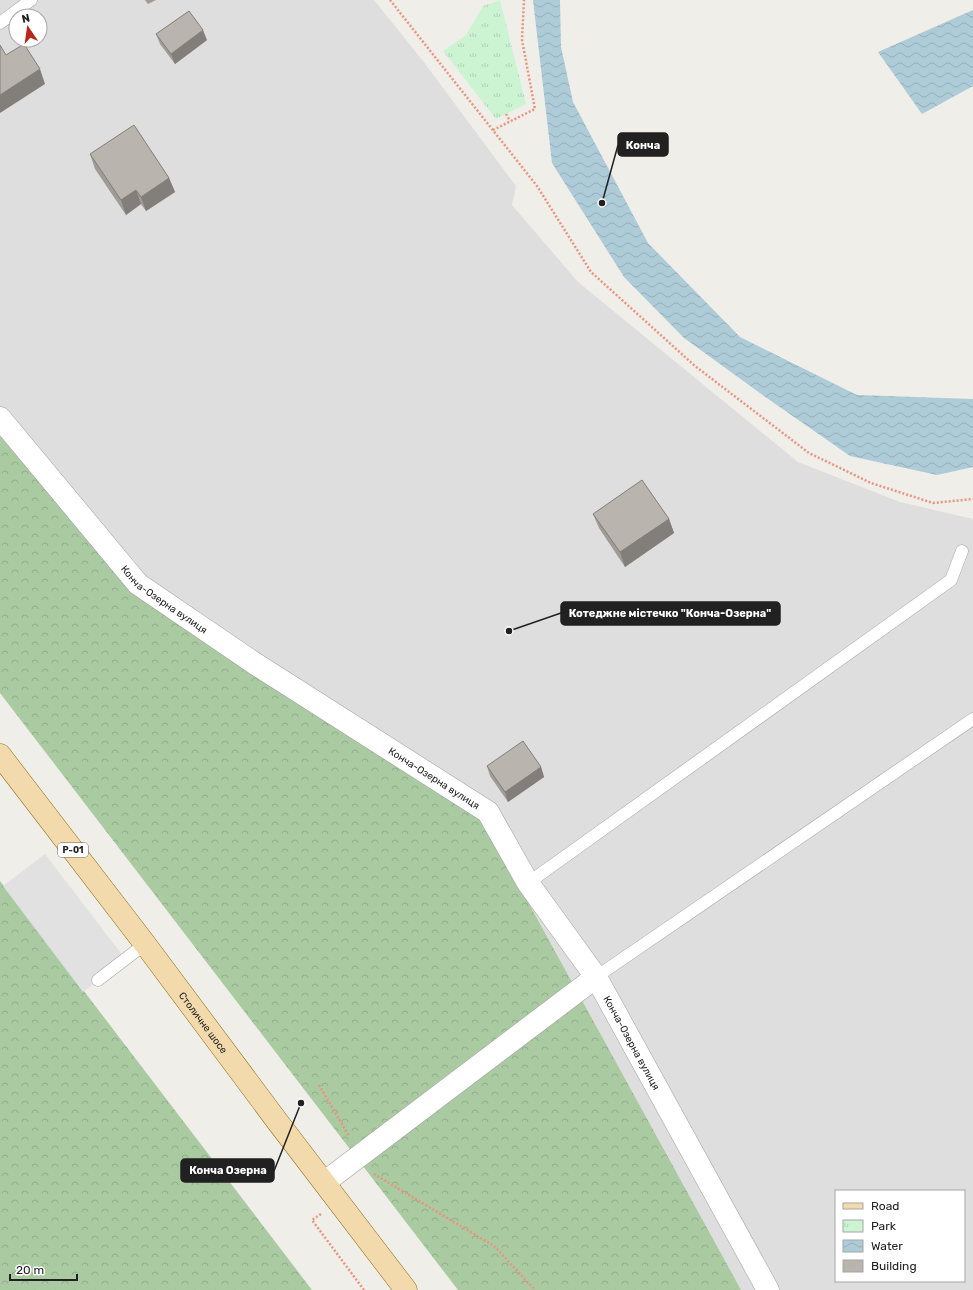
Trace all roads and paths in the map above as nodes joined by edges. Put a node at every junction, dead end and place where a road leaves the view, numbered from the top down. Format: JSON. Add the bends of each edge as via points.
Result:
{"nodes":[{"id":1,"x":31,"y":0,"type":"edge"},
{"id":2,"x":390,"y":0,"type":"edge"},
{"id":3,"x":524,"y":0,"type":"edge"},
{"id":4,"x":0,"y":23,"type":"edge"},
{"id":5,"x":506,"y":114,"type":"dead end"},
{"id":6,"x":510,"y":121,"type":"junction"},
{"id":7,"x":493,"y":130,"type":"junction"},
{"id":8,"x":0,"y":418,"type":"edge"},
{"id":9,"x":973,"y":499,"type":"edge"},
{"id":10,"x":962,"y":552,"type":"dead end"},
{"id":11,"x":973,"y":719,"type":"edge"},
{"id":12,"x":0,"y":755,"type":"edge"},
{"id":13,"x":528,"y":884,"type":"junction"},
{"id":14,"x":145,"y":944,"type":"junction"},
{"id":15,"x":596,"y":977,"type":"junction"},
{"id":16,"x":98,"y":980,"type":"dead end"},
{"id":17,"x":374,"y":1174,"type":"dead end"},
{"id":18,"x":325,"y":1182,"type":"junction"},
{"id":19,"x":406,"y":1290,"type":"edge"},
{"id":20,"x":535,"y":1290,"type":"edge"},
{"id":21,"x":768,"y":1290,"type":"edge"}],
"edges":[{"from":1,"to":4,"type":"lane"},
{"from":2,"to":7,"type":"path"},
{"from":3,"to":6,"type":"path","via":[[522,40],[535,109]]},
{"from":5,"to":6,"type":"path"},
{"from":6,"to":7,"type":"path"},
{"from":7,"to":9,"type":"path","via":[[537,186],[591,272],[701,371],[809,453],[871,483],[932,503]]},
{"from":8,"to":13,"type":"street","name":"Конча-Озерна вулиця","via":[[138,584],[254,663],[488,812]]},
{"from":10,"to":13,"type":"lane","via":[[951,580]]},
{"from":11,"to":15,"type":"lane"},
{"from":12,"to":14,"type":"main road","name":"Столичне шосе","number":"Р-01"},
{"from":13,"to":15,"type":"street","name":"Конча-Озерна вулиця"},
{"from":14,"to":16,"type":"lane"},
{"from":14,"to":18,"type":"main road","name":"Столичне шосе","number":"Р-01"},
{"from":15,"to":18,"type":"street"},
{"from":15,"to":21,"type":"street","name":"Конча-Озерна вулиця"},
{"from":17,"to":20,"type":"path","via":[[494,1246]]},
{"from":18,"to":19,"type":"main road","name":"Столичне шосе","number":"Р-01"}]}
